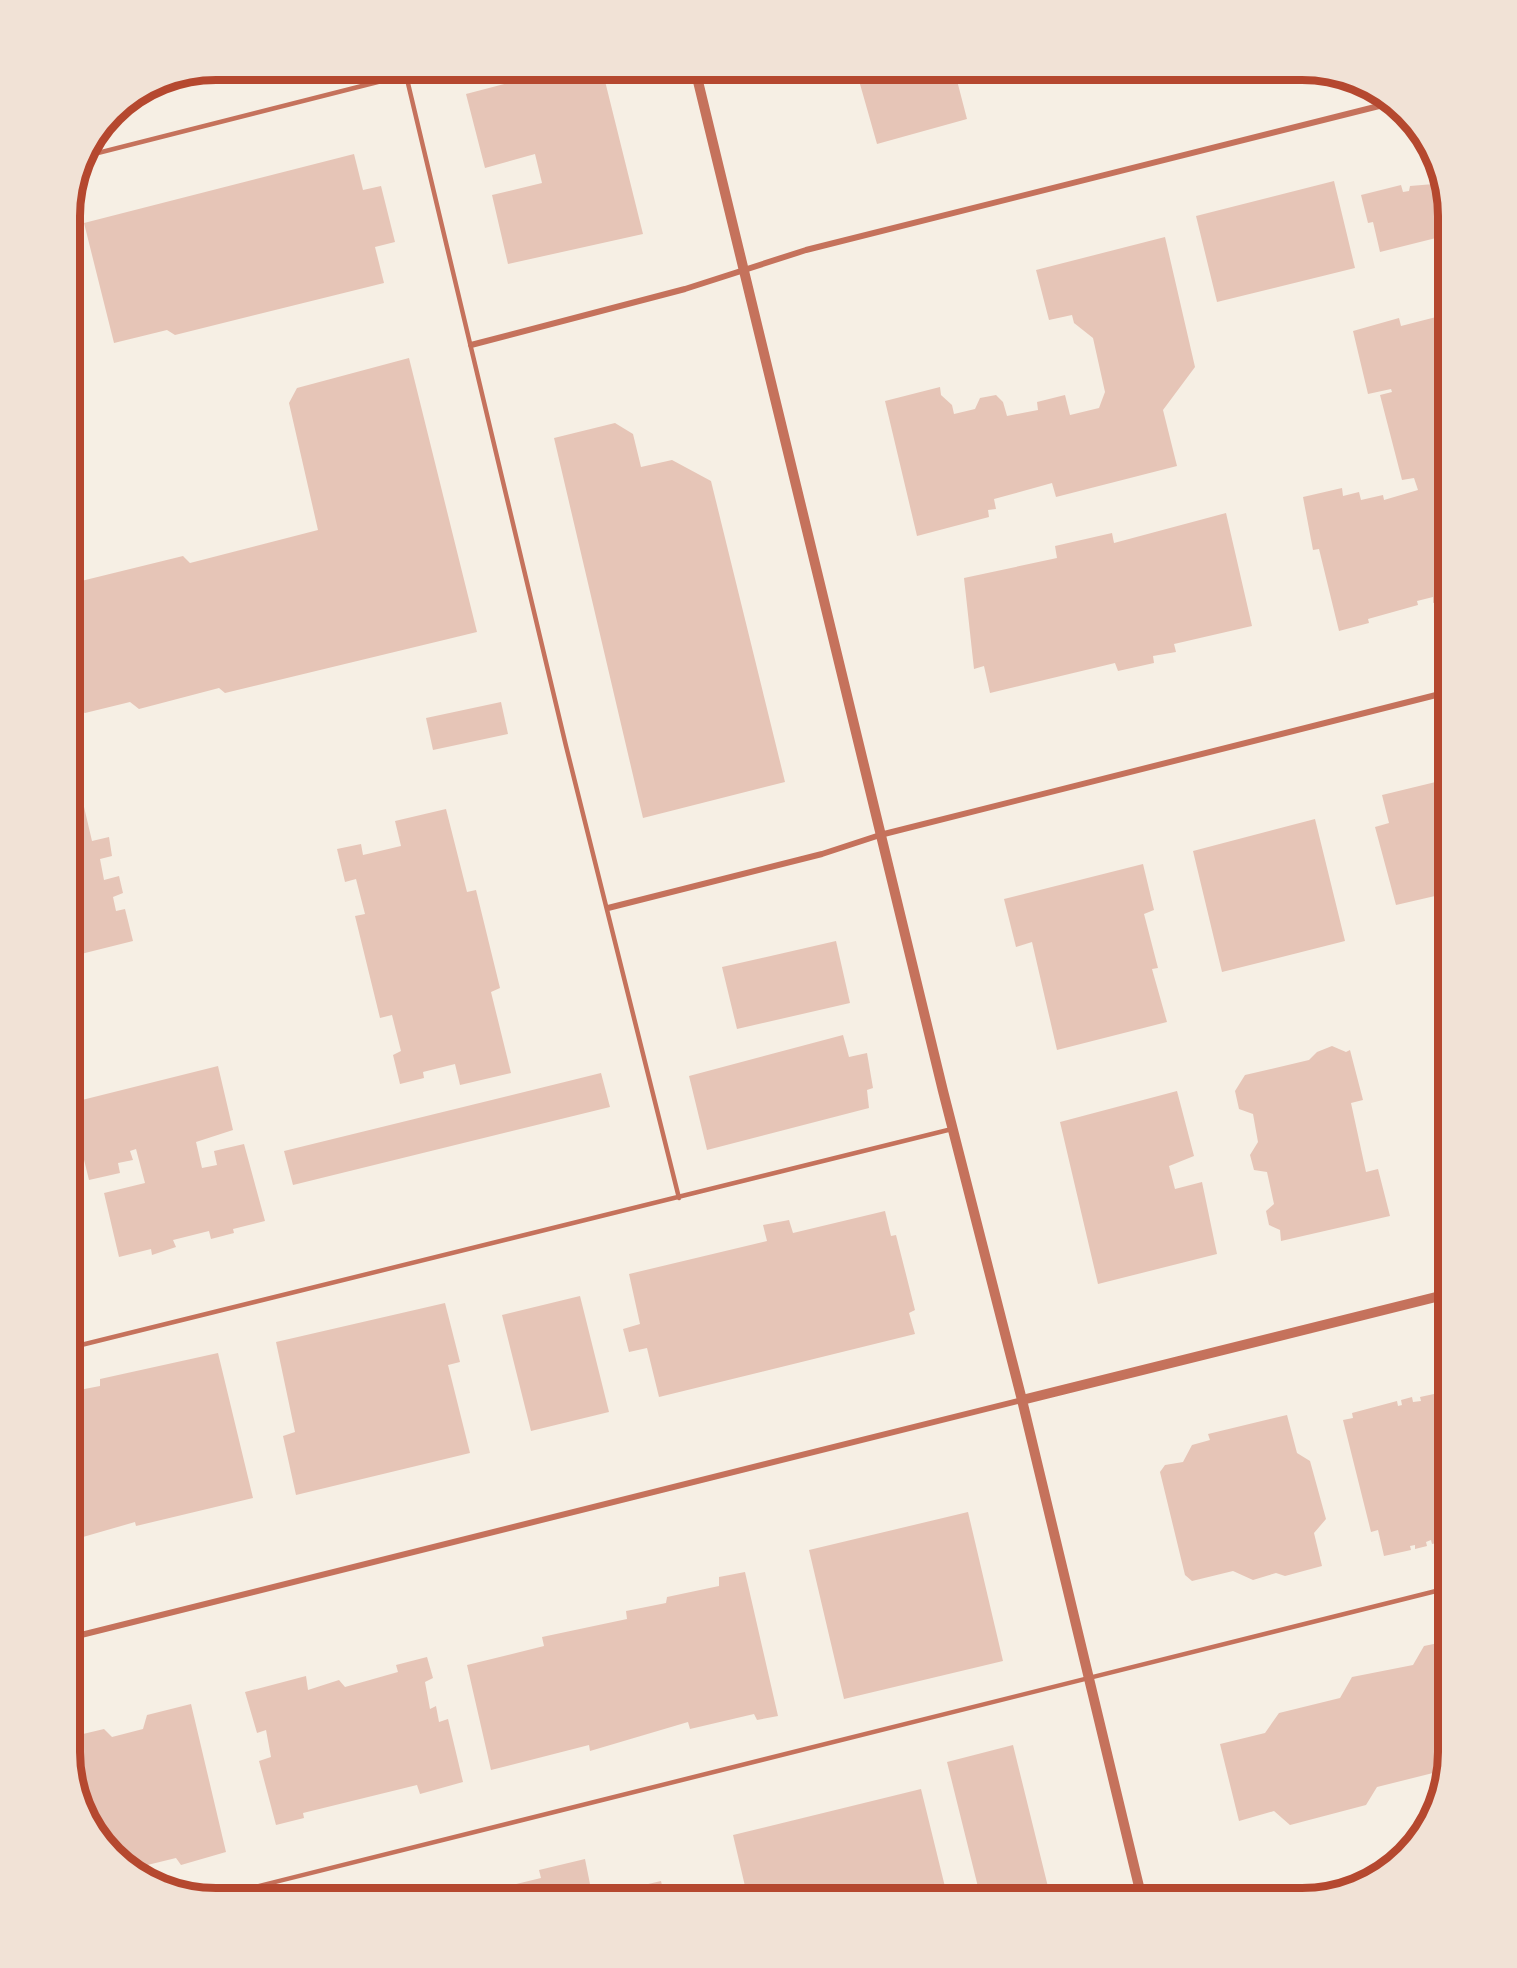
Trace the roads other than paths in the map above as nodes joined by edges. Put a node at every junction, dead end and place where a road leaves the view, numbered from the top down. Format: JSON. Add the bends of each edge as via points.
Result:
{"nodes":[{"id":1,"x":386,"y":80,"type":"edge"},
{"id":2,"x":407,"y":80,"type":"edge"},
{"id":3,"x":698,"y":80,"type":"edge"},
{"id":4,"x":1381,"y":105,"type":"edge"},
{"id":5,"x":95,"y":154,"type":"edge"},
{"id":6,"x":744,"y":270,"type":"junction"},
{"id":7,"x":471,"y":345,"type":"junction"},
{"id":8,"x":1438,"y":695,"type":"edge"},
{"id":9,"x":880,"y":835,"type":"junction"},
{"id":10,"x":608,"y":908,"type":"junction"},
{"id":11,"x":952,"y":1129,"type":"junction"},
{"id":12,"x":678,"y":1198,"type":"junction"},
{"id":13,"x":1438,"y":1296,"type":"edge"},
{"id":14,"x":80,"y":1345,"type":"edge"},
{"id":15,"x":1022,"y":1400,"type":"junction"},
{"id":16,"x":1438,"y":1591,"type":"edge"},
{"id":17,"x":80,"y":1635,"type":"edge"},
{"id":18,"x":1089,"y":1678,"type":"junction"},
{"id":19,"x":251,"y":1888,"type":"edge"},
{"id":20,"x":1139,"y":1888,"type":"edge"}],
"edges":[{"from":1,"to":5,"type":"lane"},
{"from":2,"to":7,"type":"lane"},
{"from":3,"to":6,"type":"street"},
{"from":4,"to":6,"type":"street","via":[[818,247]]},
{"from":6,"to":7,"type":"street"},
{"from":6,"to":9,"type":"street"},
{"from":7,"to":10,"type":"lane"},
{"from":8,"to":9,"type":"street"},
{"from":9,"to":10,"type":"street","via":[[822,854]]},
{"from":9,"to":11,"type":"street"},
{"from":10,"to":12,"type":"lane"},
{"from":11,"to":12,"type":"lane"},
{"from":11,"to":15,"type":"street"},
{"from":12,"to":14,"type":"lane"},
{"from":13,"to":15,"type":"street"},
{"from":15,"to":17,"type":"street"},
{"from":15,"to":18,"type":"street"},
{"from":16,"to":18,"type":"lane"},
{"from":18,"to":19,"type":"lane"},
{"from":18,"to":20,"type":"street"}]}
